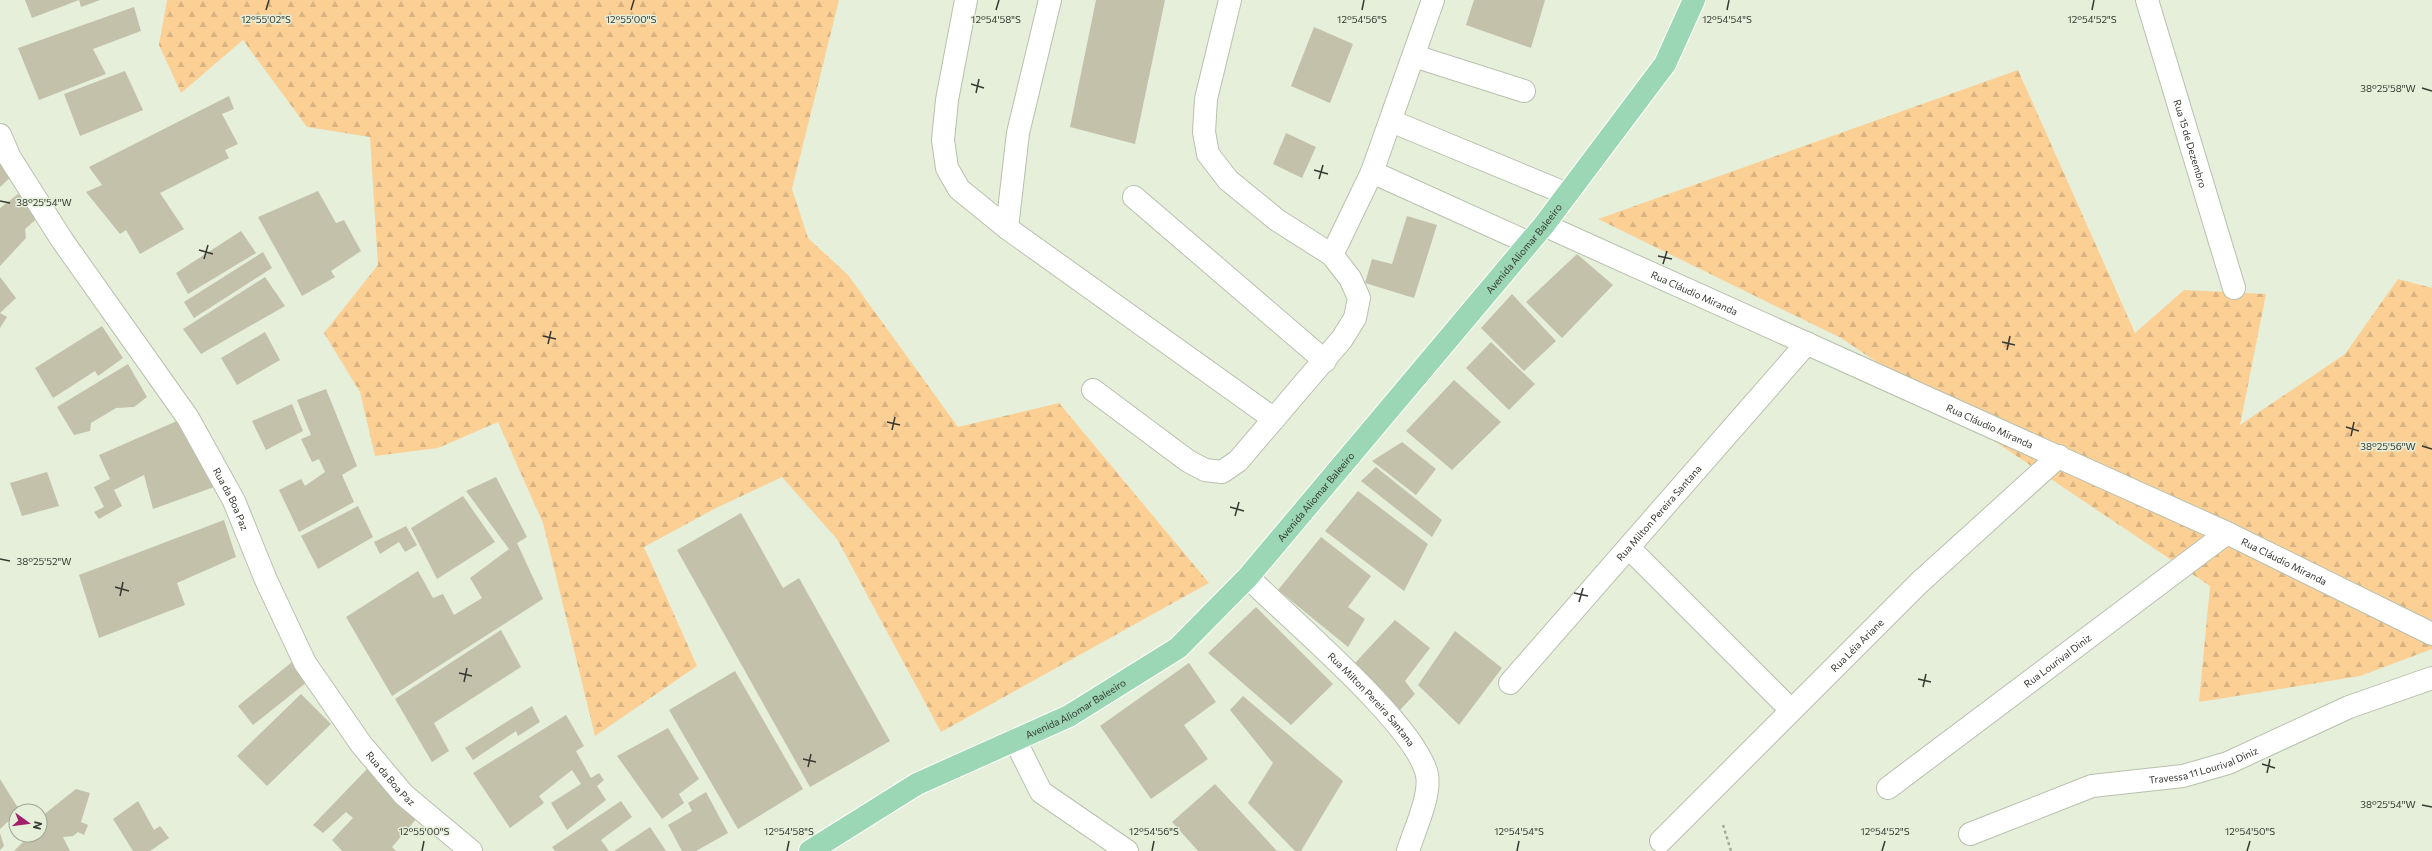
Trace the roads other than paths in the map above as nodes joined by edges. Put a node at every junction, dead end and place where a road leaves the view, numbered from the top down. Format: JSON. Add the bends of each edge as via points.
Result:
{"nodes":[{"id":1,"x":966,"y":0,"type":"edge"},
{"id":2,"x":1050,"y":0,"type":"edge"},
{"id":3,"x":1230,"y":0,"type":"edge"},
{"id":4,"x":1433,"y":0,"type":"edge"},
{"id":5,"x":1694,"y":0,"type":"edge"},
{"id":6,"x":2147,"y":0,"type":"edge"},
{"id":7,"x":1414,"y":56,"type":"junction"},
{"id":8,"x":1524,"y":91,"type":"dead end"},
{"id":9,"x":1391,"y":121,"type":"junction"},
{"id":10,"x":0,"y":135,"type":"edge"},
{"id":11,"x":1372,"y":172,"type":"junction"},
{"id":12,"x":1567,"y":194,"type":"junction"},
{"id":13,"x":1134,"y":197,"type":"dead end"},
{"id":14,"x":1544,"y":225,"type":"junction"},
{"id":15,"x":1007,"y":228,"type":"junction"},
{"id":16,"x":1529,"y":243,"type":"junction"},
{"id":17,"x":1332,"y":255,"type":"junction"},
{"id":18,"x":2234,"y":288,"type":"dead end"},
{"id":19,"x":1807,"y":343,"type":"junction"},
{"id":20,"x":1325,"y":360,"type":"junction"},
{"id":21,"x":1093,"y":390,"type":"dead end"},
{"id":22,"x":1274,"y":419,"type":"junction"},
{"id":23,"x":2059,"y":456,"type":"junction"},
{"id":24,"x":2227,"y":533,"type":"junction"},
{"id":25,"x":1630,"y":549,"type":"junction"},
{"id":26,"x":1248,"y":577,"type":"junction"},
{"id":27,"x":2432,"y":634,"type":"edge"},
{"id":28,"x":2432,"y":678,"type":"edge"},
{"id":29,"x":1510,"y":683,"type":"dead end"},
{"id":30,"x":1791,"y":710,"type":"junction"},
{"id":31,"x":1016,"y":740,"type":"junction"},
{"id":32,"x":1888,"y":788,"type":"dead end"},
{"id":33,"x":1970,"y":834,"type":"dead end"},
{"id":34,"x":1661,"y":841,"type":"dead end"},
{"id":35,"x":471,"y":851,"type":"edge"},
{"id":36,"x":810,"y":851,"type":"edge"},
{"id":37,"x":1127,"y":851,"type":"edge"},
{"id":38,"x":1408,"y":851,"type":"edge"}],
"edges":[{"from":1,"to":15,"type":"street","via":[[947,100],[943,140],[947,168],[958,189]]},
{"from":2,"to":15,"type":"street","via":[[1018,133]]},
{"from":3,"to":17,"type":"street","via":[[1206,99],[1204,132],[1208,154],[1228,180],[1277,220]]},
{"from":4,"to":7,"type":"street"},
{"from":5,"to":12,"type":"main road","name":"Avenida Aliomar Baleeiro","via":[[1665,64]]},
{"from":6,"to":18,"type":"street","name":"Rua 15 de Dezembro"},
{"from":7,"to":8,"type":"street"},
{"from":7,"to":9,"type":"street"},
{"from":9,"to":11,"type":"street"},
{"from":9,"to":12,"type":"street"},
{"from":10,"to":35,"type":"street","name":"Rua da Boa Paz","via":[[10,158],[62,240],[188,418],[234,501],[266,580],[305,662],[361,744],[404,795]]},
{"from":11,"to":16,"type":"street"},
{"from":11,"to":17,"type":"street"},
{"from":12,"to":14,"type":"main road","name":"Avenida Aliomar Baleeiro"},
{"from":13,"to":20,"type":"street"},
{"from":14,"to":16,"type":"main road","name":"Avenida Aliomar Baleeiro"},
{"from":14,"to":19,"type":"street","name":"Rua Cláudio Miranda"},
{"from":15,"to":22,"type":"street"},
{"from":16,"to":26,"type":"main road","name":"Avenida Aliomar Baleeiro"},
{"from":17,"to":20,"type":"street","via":[[1350,278],[1359,298],[1355,318]]},
{"from":19,"to":23,"type":"street","name":"Rua Cláudio Miranda"},
{"from":19,"to":25,"type":"street","name":"Rua Milton Pereira Santana"},
{"from":20,"to":22,"type":"street"},
{"from":21,"to":22,"type":"street","via":[[1188,461],[1205,470],[1222,472],[1238,461]]},
{"from":23,"to":24,"type":"street","name":"Rua Cláudio Miranda"},
{"from":23,"to":30,"type":"street","name":"Rua Léia Ariane","via":[[1919,583]]},
{"from":24,"to":27,"type":"street","name":"Rua Cláudio Miranda"},
{"from":24,"to":32,"type":"street","name":"Rua Lourival Diniz"},
{"from":25,"to":29,"type":"street","name":"Rua Milton Pereira Santana"},
{"from":25,"to":30,"type":"street"},
{"from":26,"to":31,"type":"main road","name":"Avenida Aliomar Baleeiro","via":[[1178,648],[1069,716]]},
{"from":26,"to":38,"type":"street","name":"Rua Milton Pereira Santana","via":[[1356,681],[1396,724],[1423,760],[1427,776],[1426,793]]},
{"from":28,"to":33,"type":"street","name":"Travessa 11 Lourival Diniz","via":[[2349,707],[2228,764],[2183,776],[2092,786]]},
{"from":30,"to":34,"type":"street","name":"Rua Léia Ariane"},
{"from":31,"to":36,"type":"main road","name":"Avenida Aliomar Baleeiro","via":[[917,784]]},
{"from":31,"to":37,"type":"street","via":[[1041,792]]}]}
